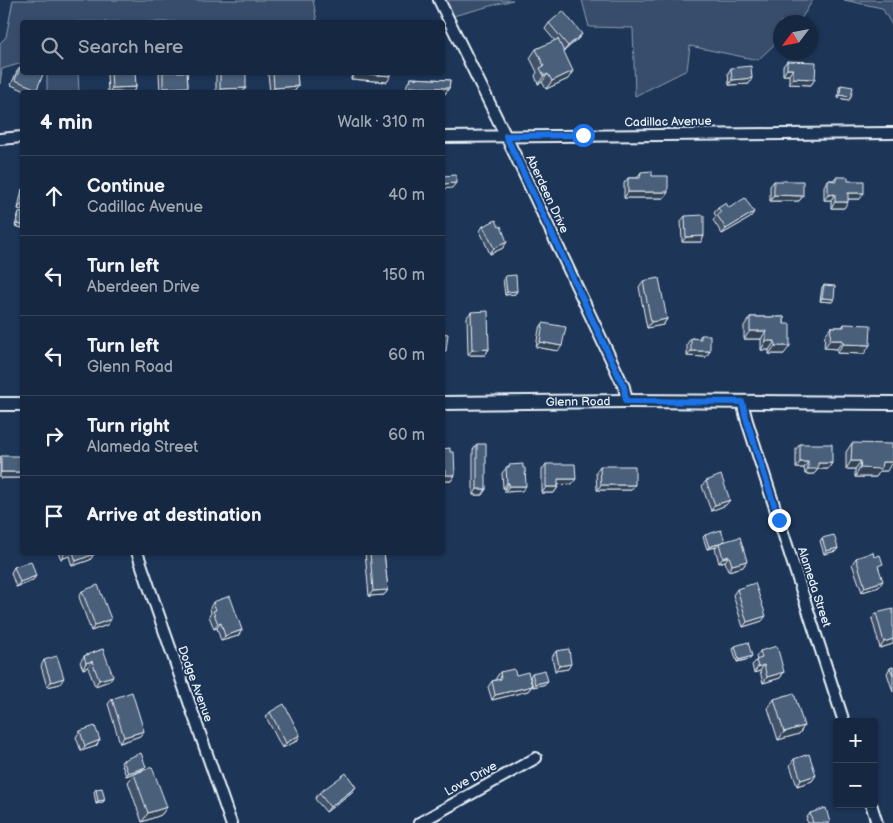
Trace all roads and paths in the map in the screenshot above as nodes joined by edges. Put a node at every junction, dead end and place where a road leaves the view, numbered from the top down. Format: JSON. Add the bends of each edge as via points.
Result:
{"nodes":[{"id":1,"x":439,"y":0,"type":"edge"},
{"id":2,"x":893,"y":133,"type":"edge"},
{"id":3,"x":506,"y":136,"type":"junction"},
{"id":4,"x":20,"y":137,"type":"edge"},
{"id":5,"x":445,"y":137,"type":"edge"},
{"id":6,"x":0,"y":139,"type":"edge"},
{"id":7,"x":626,"y":401,"type":"junction"},
{"id":8,"x":742,"y":402,"type":"junction"},
{"id":9,"x":445,"y":403,"type":"edge"},
{"id":10,"x":893,"y":403,"type":"edge"},
{"id":11,"x":0,"y":404,"type":"edge"},
{"id":12,"x":20,"y":404,"type":"edge"},
{"id":13,"x":138,"y":555,"type":"edge"},
{"id":14,"x":843,"y":718,"type":"edge"},
{"id":15,"x":536,"y":758,"type":"dead end"},
{"id":16,"x":872,"y":808,"type":"edge"},
{"id":17,"x":231,"y":823,"type":"edge"},
{"id":18,"x":419,"y":823,"type":"edge"},
{"id":19,"x":877,"y":823,"type":"edge"}],
"edges":[{"from":1,"to":3,"type":"street","name":"Aberdeen Drive"},
{"from":2,"to":3,"type":"street","name":"Cadillac Avenue"},
{"from":3,"to":5,"type":"street","name":"Cadillac Avenue"},
{"from":3,"to":7,"type":"street","name":"Aberdeen Drive","via":[[620,378]]},
{"from":4,"to":6,"type":"street"},
{"from":7,"to":8,"type":"street","name":"Glenn Road"},
{"from":7,"to":9,"type":"street","name":"Glenn Road"},
{"from":8,"to":10,"type":"street","name":"Glenn Road"},
{"from":8,"to":14,"type":"street","name":"Alameda Street"},
{"from":11,"to":12,"type":"street"},
{"from":13,"to":17,"type":"street","name":"Dodge Avenue"},
{"from":15,"to":18,"type":"street","name":"Love Drive"},
{"from":16,"to":19,"type":"street"}]}
